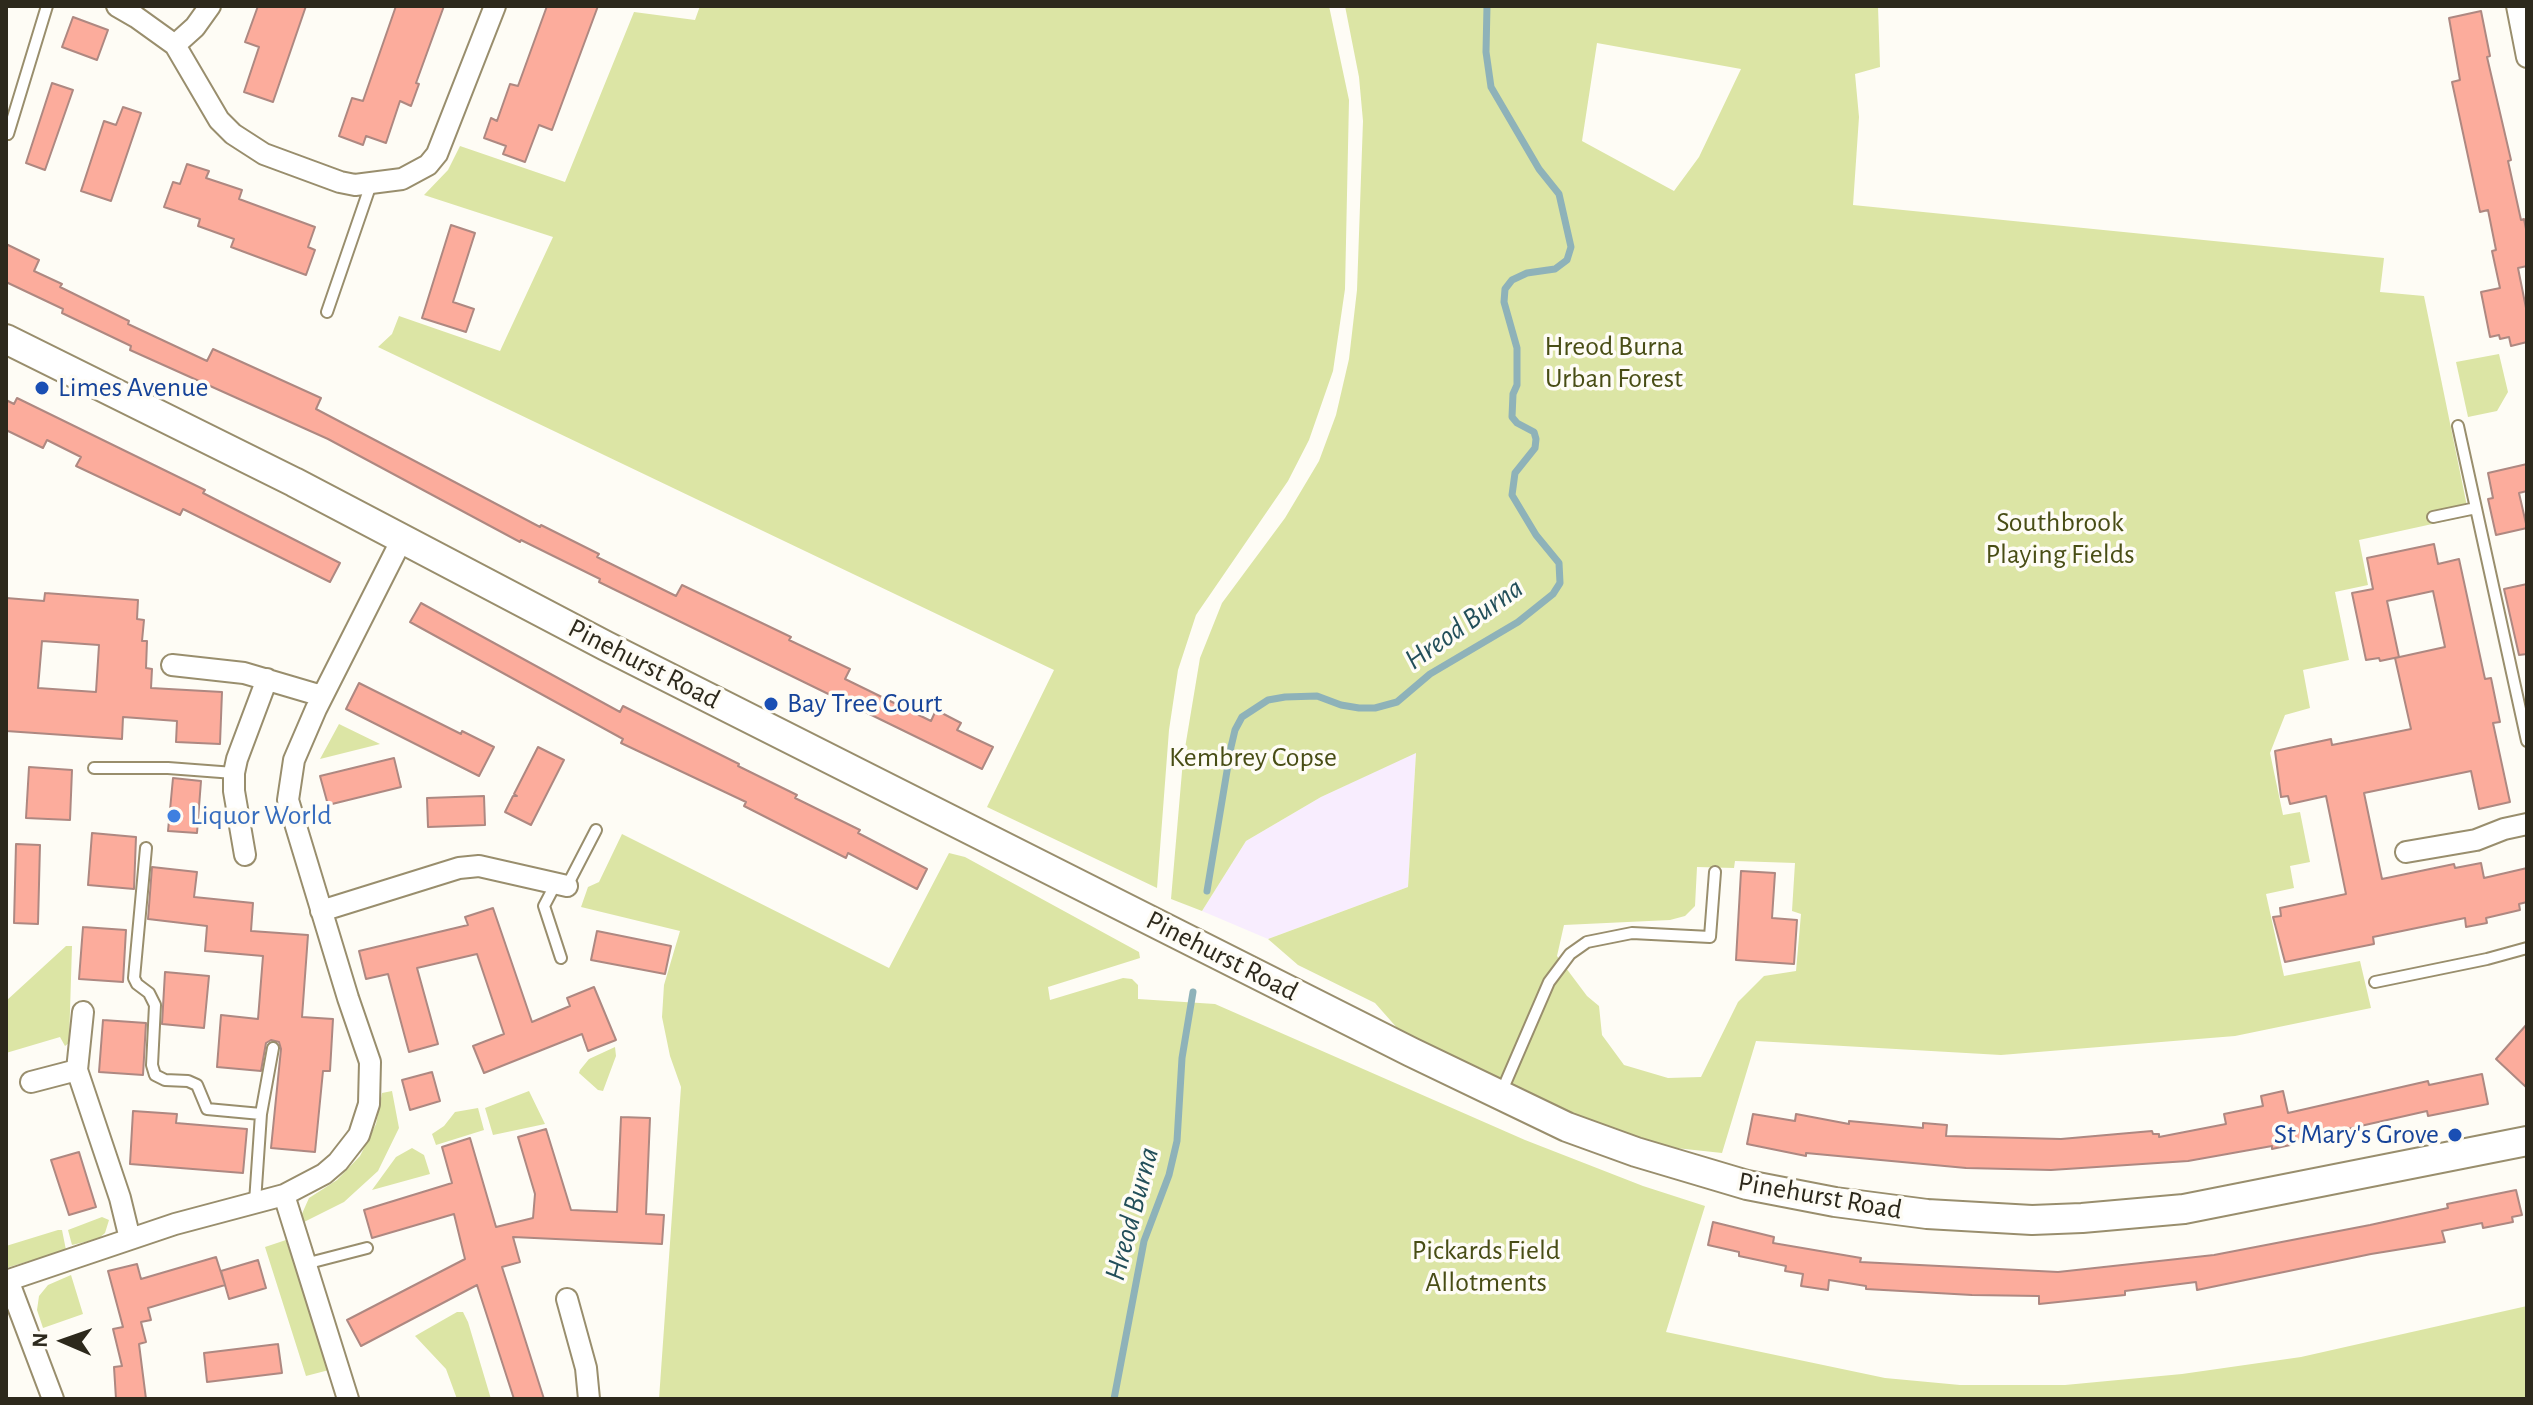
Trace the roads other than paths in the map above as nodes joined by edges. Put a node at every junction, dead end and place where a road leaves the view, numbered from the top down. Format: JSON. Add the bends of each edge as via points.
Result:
{"nodes":[{"id":1,"x":47,"y":6,"type":"edge"},
{"id":2,"x":117,"y":6,"type":"edge"},
{"id":3,"x":210,"y":6,"type":"edge"},
{"id":4,"x":495,"y":6,"type":"edge"},
{"id":5,"x":2517,"y":6,"type":"edge"},
{"id":6,"x":175,"y":45,"type":"junction"},
{"id":7,"x":2527,"y":57,"type":"edge"},
{"id":8,"x":8,"y":134,"type":"edge"},
{"id":9,"x":371,"y":184,"type":"junction"},
{"id":10,"x":327,"y":312,"type":"dead end"},
{"id":11,"x":6,"y":339,"type":"edge"},
{"id":12,"x":2458,"y":426,"type":"dead end"},
{"id":13,"x":2476,"y":508,"type":"junction"},
{"id":14,"x":2433,"y":517,"type":"dead end"},
{"id":15,"x":402,"y":539,"type":"junction"},
{"id":16,"x":172,"y":665,"type":"dead end"},
{"id":17,"x":267,"y":679,"type":"junction"},
{"id":18,"x":2522,"y":691,"type":"edge"},
{"id":19,"x":322,"y":696,"type":"junction"},
{"id":20,"x":2527,"y":741,"type":"edge"},
{"id":21,"x":94,"y":768,"type":"dead end"},
{"id":22,"x":234,"y":773,"type":"junction"},
{"id":23,"x":2527,"y":824,"type":"edge"},
{"id":24,"x":596,"y":830,"type":"dead end"},
{"id":25,"x":146,"y":848,"type":"dead end"},
{"id":26,"x":2406,"y":852,"type":"dead end"},
{"id":27,"x":245,"y":855,"type":"dead end"},
{"id":28,"x":1715,"y":872,"type":"dead end"},
{"id":29,"x":561,"y":885,"type":"junction"},
{"id":30,"x":321,"y":911,"type":"junction"},
{"id":31,"x":2527,"y":948,"type":"edge"},
{"id":32,"x":561,"y":958,"type":"dead end"},
{"id":33,"x":2375,"y":982,"type":"dead end"},
{"id":34,"x":83,"y":1012,"type":"dead end"},
{"id":35,"x":273,"y":1048,"type":"dead end"},
{"id":36,"x":77,"y":1070,"type":"junction"},
{"id":37,"x":31,"y":1082,"type":"dead end"},
{"id":38,"x":1500,"y":1095,"type":"junction"},
{"id":39,"x":261,"y":1114,"type":"junction"},
{"id":40,"x":2527,"y":1141,"type":"edge"},
{"id":41,"x":284,"y":1195,"type":"junction"},
{"id":42,"x":255,"y":1202,"type":"junction"},
{"id":43,"x":130,"y":1239,"type":"junction"},
{"id":44,"x":367,"y":1248,"type":"dead end"},
{"id":45,"x":305,"y":1264,"type":"junction"},
{"id":46,"x":7,"y":1281,"type":"edge"},
{"id":47,"x":567,"y":1299,"type":"dead end"},
{"id":48,"x":53,"y":1399,"type":"edge"},
{"id":49,"x":348,"y":1399,"type":"edge"},
{"id":50,"x":589,"y":1399,"type":"edge"}],
"edges":[{"from":1,"to":8,"type":"lane"},
{"from":2,"to":6,"type":"street"},
{"from":3,"to":6,"type":"street"},
{"from":4,"to":9,"type":"street","via":[[437,154],[402,179]]},
{"from":5,"to":7,"type":"street"},
{"from":6,"to":9,"type":"street","via":[[219,120],[248,144],[340,182]]},
{"from":9,"to":10,"type":"lane"},
{"from":11,"to":15,"type":"street","name":"Pinehurst Road"},
{"from":12,"to":13,"type":"lane"},
{"from":13,"to":14,"type":"lane"},
{"from":13,"to":18,"type":"lane"},
{"from":15,"to":19,"type":"street"},
{"from":15,"to":38,"type":"street","name":"Pinehurst Road"},
{"from":16,"to":17,"type":"street"},
{"from":17,"to":19,"type":"street"},
{"from":17,"to":22,"type":"street"},
{"from":18,"to":20,"type":"lane"},
{"from":19,"to":30,"type":"street","via":[[294,760],[288,800]]},
{"from":21,"to":22,"type":"lane"},
{"from":22,"to":27,"type":"street"},
{"from":23,"to":26,"type":"street","via":[[2451,846],[2429,837]]},
{"from":24,"to":29,"type":"lane"},
{"from":25,"to":39,"type":"lane","via":[[134,978],[155,1005],[155,1075],[197,1085],[207,1109]]},
{"from":28,"to":38,"type":"lane","via":[[1710,937],[1632,933],[1587,942],[1570,954],[1549,982]]},
{"from":29,"to":30,"type":"street","via":[[479,866],[459,868]]},
{"from":29,"to":32,"type":"lane","via":[[544,906]]},
{"from":30,"to":41,"type":"street","via":[[370,1062],[371,1091],[366,1119],[349,1149],[324,1174]]},
{"from":31,"to":33,"type":"lane"},
{"from":34,"to":36,"type":"street"},
{"from":35,"to":39,"type":"lane"},
{"from":36,"to":37,"type":"street"},
{"from":36,"to":43,"type":"street"},
{"from":38,"to":40,"type":"street","name":"Pinehurst Road","via":[[1567,1127],[1747,1185],[1835,1202],[1979,1218],[2082,1218],[2184,1209]]},
{"from":39,"to":42,"type":"lane"},
{"from":41,"to":42,"type":"street"},
{"from":41,"to":45,"type":"street"},
{"from":42,"to":43,"type":"street"},
{"from":43,"to":46,"type":"street"},
{"from":44,"to":45,"type":"lane"},
{"from":45,"to":49,"type":"street"},
{"from":46,"to":48,"type":"street"},
{"from":47,"to":50,"type":"street"}]}
